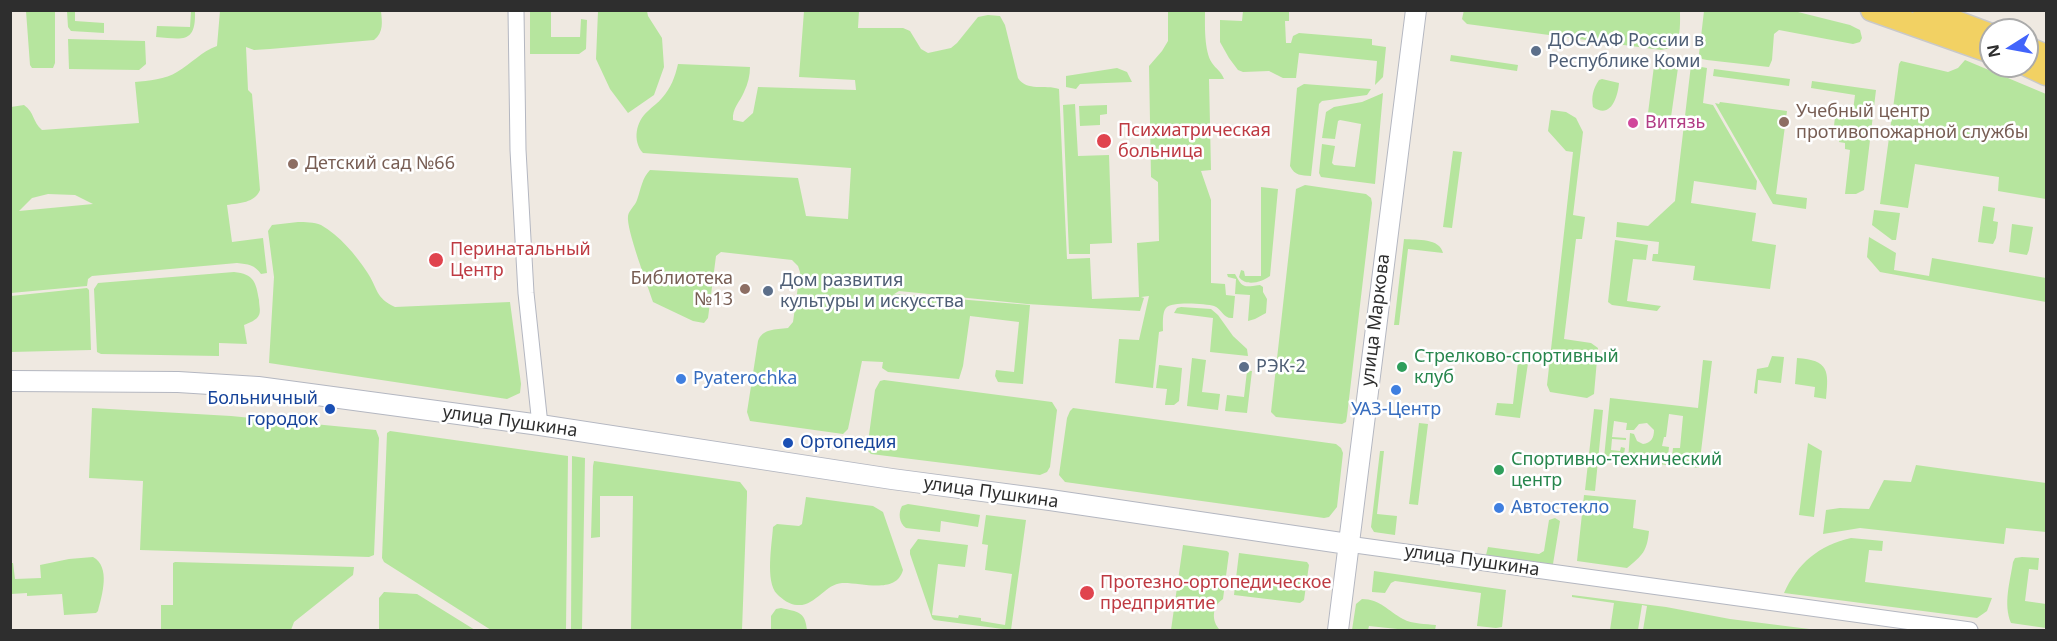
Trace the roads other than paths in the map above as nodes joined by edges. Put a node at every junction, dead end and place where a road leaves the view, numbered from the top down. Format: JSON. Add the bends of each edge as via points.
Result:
{"nodes":[{"id":1,"x":516,"y":10,"type":"edge"},
{"id":2,"x":1416,"y":10,"type":"edge"},
{"id":3,"x":1872,"y":10,"type":"edge"},
{"id":4,"x":1924,"y":10,"type":"edge"},
{"id":5,"x":1979,"y":31,"type":"edge"},
{"id":6,"x":1979,"y":48,"type":"edge"},
{"id":7,"x":10,"y":381,"type":"edge"},
{"id":8,"x":540,"y":425,"type":"junction"},
{"id":9,"x":1348,"y":544,"type":"junction"},
{"id":10,"x":1338,"y":630,"type":"edge"},
{"id":11,"x":1970,"y":630,"type":"edge"}],
"edges":[{"from":1,"to":8,"type":"street","via":[[526,292]]},
{"from":2,"to":9,"type":"street","name":"улица Маркова"},
{"from":3,"to":6,"type":"main road"},
{"from":4,"to":5,"type":"main road"},
{"from":7,"to":8,"type":"street","name":"улица Пушкина","via":[[238,384]]},
{"from":8,"to":9,"type":"street","name":"улица Пушкина"},
{"from":9,"to":10,"type":"street","name":"улица Маркова"},
{"from":9,"to":11,"type":"street","name":"улица Пушкина"}]}
